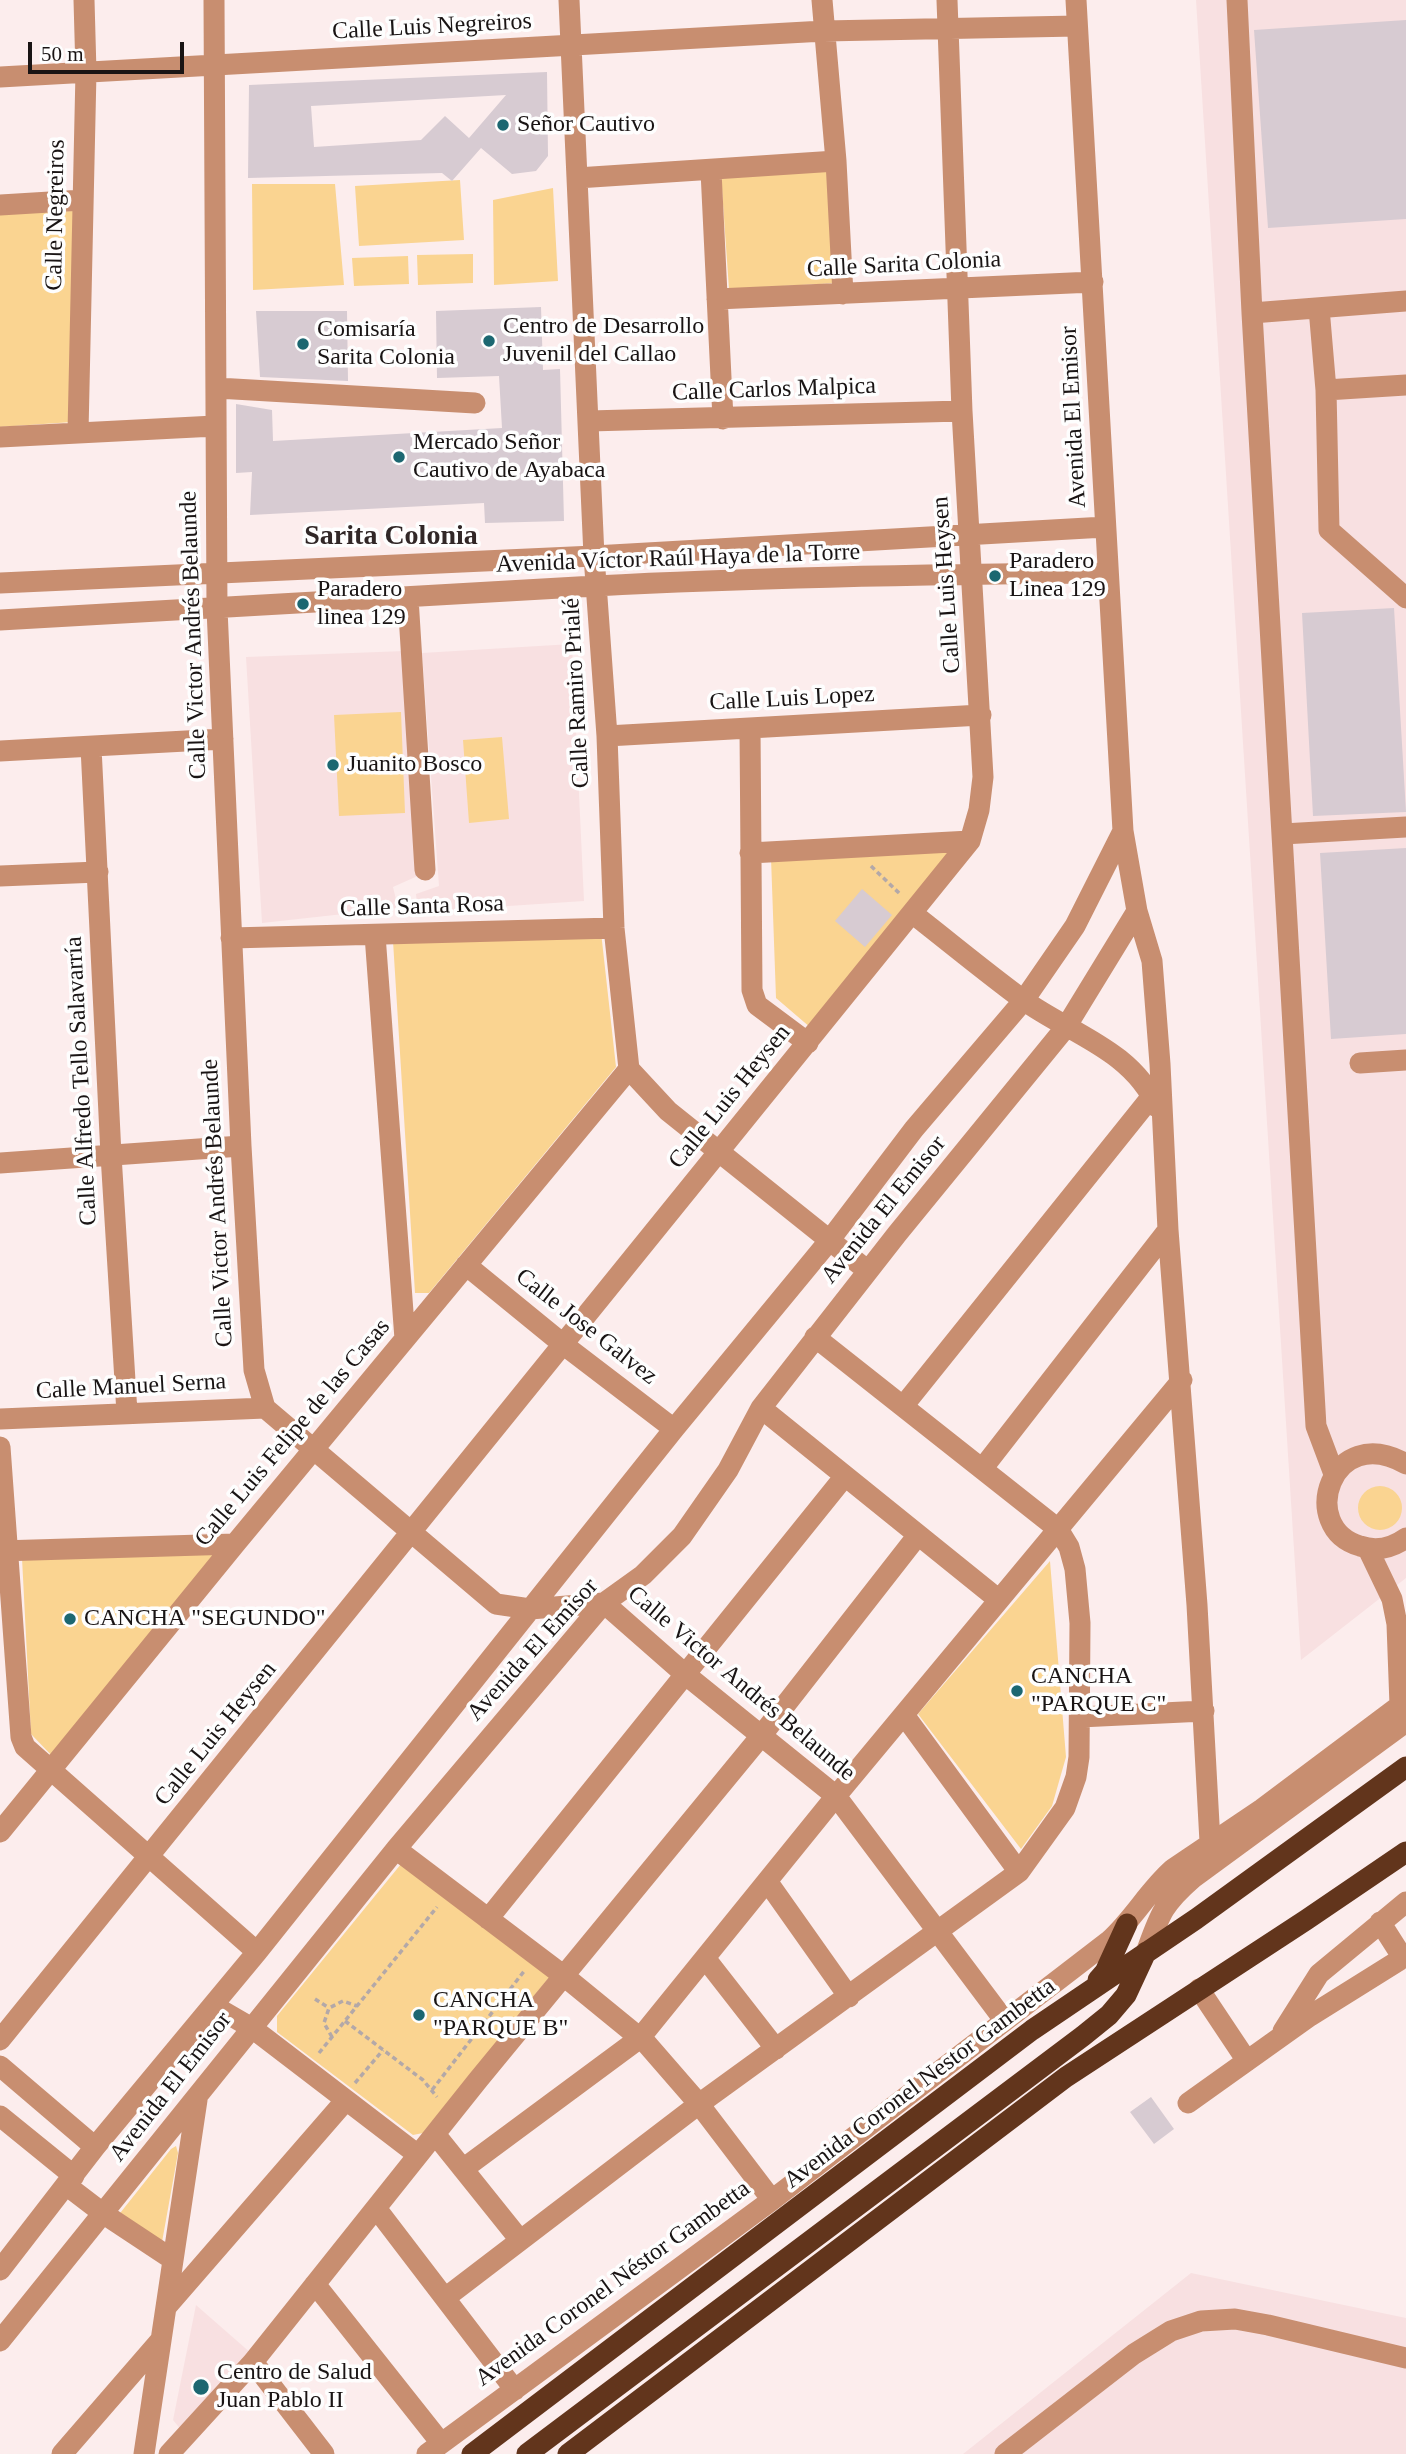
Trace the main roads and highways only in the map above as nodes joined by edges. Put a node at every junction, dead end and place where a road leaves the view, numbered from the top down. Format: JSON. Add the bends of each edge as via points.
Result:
{"nodes":[{"id":1,"x":1406,"y":1767,"type":"edge"},
{"id":2,"x":1406,"y":1852,"type":"edge"},
{"id":3,"x":1128,"y":1924,"type":"road end"},
{"id":4,"x":1147,"y":1950,"type":"junction"},
{"id":5,"x":1087,"y":1992,"type":"junction"},
{"id":6,"x":472,"y":2454,"type":"edge"},
{"id":7,"x":527,"y":2454,"type":"edge"},
{"id":8,"x":568,"y":2454,"type":"edge"}],
"edges":[{"from":1,"to":4,"type":"highway","name":"Avenida Coronel Nestor Gambetta"},
{"from":2,"to":8,"type":"highway","via":[[1066,2077]]},
{"from":3,"to":5,"type":"highway","via":[[1105,1972]]},
{"from":4,"to":5,"type":"highway","name":"Avenida Coronel Nestor Gambetta"},
{"from":4,"to":7,"type":"highway","via":[[1126,1995],[1109,2015]]},
{"from":5,"to":6,"type":"highway","name":"Avenida Coronel Nestor Gambetta"}]}
